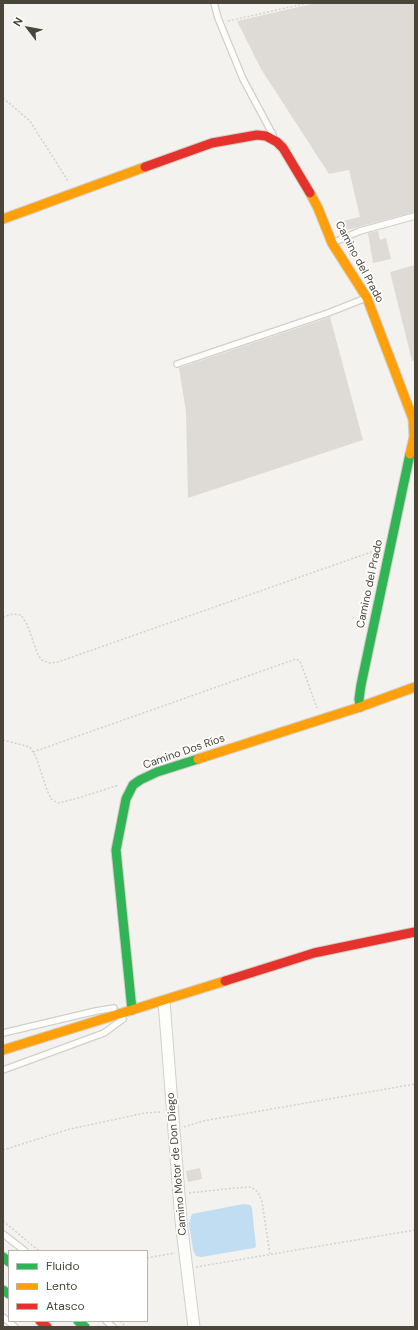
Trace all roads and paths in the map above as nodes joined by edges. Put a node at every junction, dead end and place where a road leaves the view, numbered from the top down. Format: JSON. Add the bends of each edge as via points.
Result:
{"nodes":[{"id":1,"x":214,"y":3,"type":"edge"},
{"id":2,"x":308,"y":3,"type":"edge"},
{"id":3,"x":220,"y":23,"type":"junction"},
{"id":4,"x":3,"y":98,"type":"edge"},
{"id":5,"x":277,"y":142,"type":"junction"},
{"id":6,"x":75,"y":193,"type":"junction"},
{"id":7,"x":415,"y":216,"type":"edge"},
{"id":8,"x":3,"y":219,"type":"edge"},
{"id":9,"x":332,"y":243,"type":"junction"},
{"id":10,"x":367,"y":298,"type":"junction"},
{"id":11,"x":177,"y":364,"type":"dead end"},
{"id":12,"x":390,"y":545,"type":"junction"},
{"id":13,"x":3,"y":617,"type":"edge"},
{"id":14,"x":415,"y":687,"type":"edge"},
{"id":15,"x":360,"y":707,"type":"junction"},
{"id":16,"x":321,"y":719,"type":"junction"},
{"id":17,"x":3,"y":740,"type":"edge"},
{"id":18,"x":33,"y":752,"type":"junction"},
{"id":19,"x":120,"y":785,"type":"dead end"},
{"id":20,"x":415,"y":932,"type":"edge"},
{"id":21,"x":164,"y":1001,"type":"junction"},
{"id":22,"x":132,"y":1010,"type":"junction"},
{"id":23,"x":3,"y":1033,"type":"edge"},
{"id":24,"x":3,"y":1050,"type":"edge"},
{"id":25,"x":3,"y":1070,"type":"edge"},
{"id":26,"x":415,"y":1084,"type":"edge"},
{"id":27,"x":172,"y":1111,"type":"junction"},
{"id":28,"x":184,"y":1127,"type":"dead end"},
{"id":29,"x":3,"y":1150,"type":"edge"},
{"id":30,"x":179,"y":1194,"type":"junction"},
{"id":31,"x":3,"y":1221,"type":"edge"},
{"id":32,"x":415,"y":1230,"type":"edge"},
{"id":33,"x":3,"y":1234,"type":"edge"},
{"id":34,"x":24,"y":1250,"type":"edge"},
{"id":35,"x":38,"y":1250,"type":"edge"},
{"id":36,"x":185,"y":1251,"type":"junction"},
{"id":37,"x":270,"y":1254,"type":"junction"},
{"id":38,"x":148,"y":1258,"type":"edge"},
{"id":39,"x":192,"y":1269,"type":"dead end"},
{"id":40,"x":194,"y":1327,"type":"edge"}],
"edges":[{"from":1,"to":3,"type":"lane"},
{"from":2,"to":3,"type":"path"},
{"from":3,"to":5,"type":"lane","via":[[243,79]]},
{"from":4,"to":6,"type":"path","via":[[30,121]]},
{"from":5,"to":6,"type":"main road","via":[[266,136],[257,135],[212,143]]},
{"from":5,"to":9,"type":"main road","name":"Camino del Prado","via":[[307,187]]},
{"from":6,"to":8,"type":"main road"},
{"from":7,"to":9,"type":"lane","via":[[360,231]]},
{"from":9,"to":10,"type":"main road","name":"Camino del Prado"},
{"from":10,"to":11,"type":"lane"},
{"from":10,"to":12,"type":"main road","name":"Camino del Prado","via":[[413,419],[414,437]]},
{"from":12,"to":13,"type":"path","via":[[58,662],[49,663],[38,655],[22,615]]},
{"from":12,"to":15,"type":"main road","name":"Camino del Prado","via":[[361,685]]},
{"from":14,"to":15,"type":"main road","name":"Camino Dos Ríos"},
{"from":15,"to":16,"type":"main road","name":"Camino Dos Ríos"},
{"from":16,"to":18,"type":"path","via":[[300,661],[296,660]]},
{"from":16,"to":22,"type":"main road","name":"Camino Dos Ríos","via":[[157,772],[133,785],[126,799],[116,850]]},
{"from":17,"to":18,"type":"path","via":[[30,747]]},
{"from":18,"to":19,"type":"path","via":[[51,799],[58,803]]},
{"from":20,"to":21,"type":"main road","via":[[314,953]]},
{"from":21,"to":22,"type":"main road"},
{"from":21,"to":27,"type":"street","name":"Camino Motor de Don Diego"},
{"from":22,"to":23,"type":"lane","via":[[117,1008],[96,1011]]},
{"from":22,"to":24,"type":"main road"},
{"from":22,"to":25,"type":"lane","via":[[104,1033]]},
{"from":26,"to":28,"type":"path","via":[[203,1121]]},
{"from":27,"to":29,"type":"path","via":[[146,1113],[70,1129]]},
{"from":27,"to":30,"type":"street","name":"Camino Motor de Don Diego"},
{"from":30,"to":36,"type":"street","name":"Camino Motor de Don Diego"},
{"from":30,"to":37,"type":"path","via":[[251,1187],[258,1192],[262,1202]]},
{"from":31,"to":35,"type":"path"},
{"from":32,"to":37,"type":"path"},
{"from":33,"to":34,"type":"lane"},
{"from":36,"to":38,"type":"path"},
{"from":36,"to":40,"type":"street","name":"Camino Motor de Don Diego"},
{"from":37,"to":39,"type":"path"}]}
